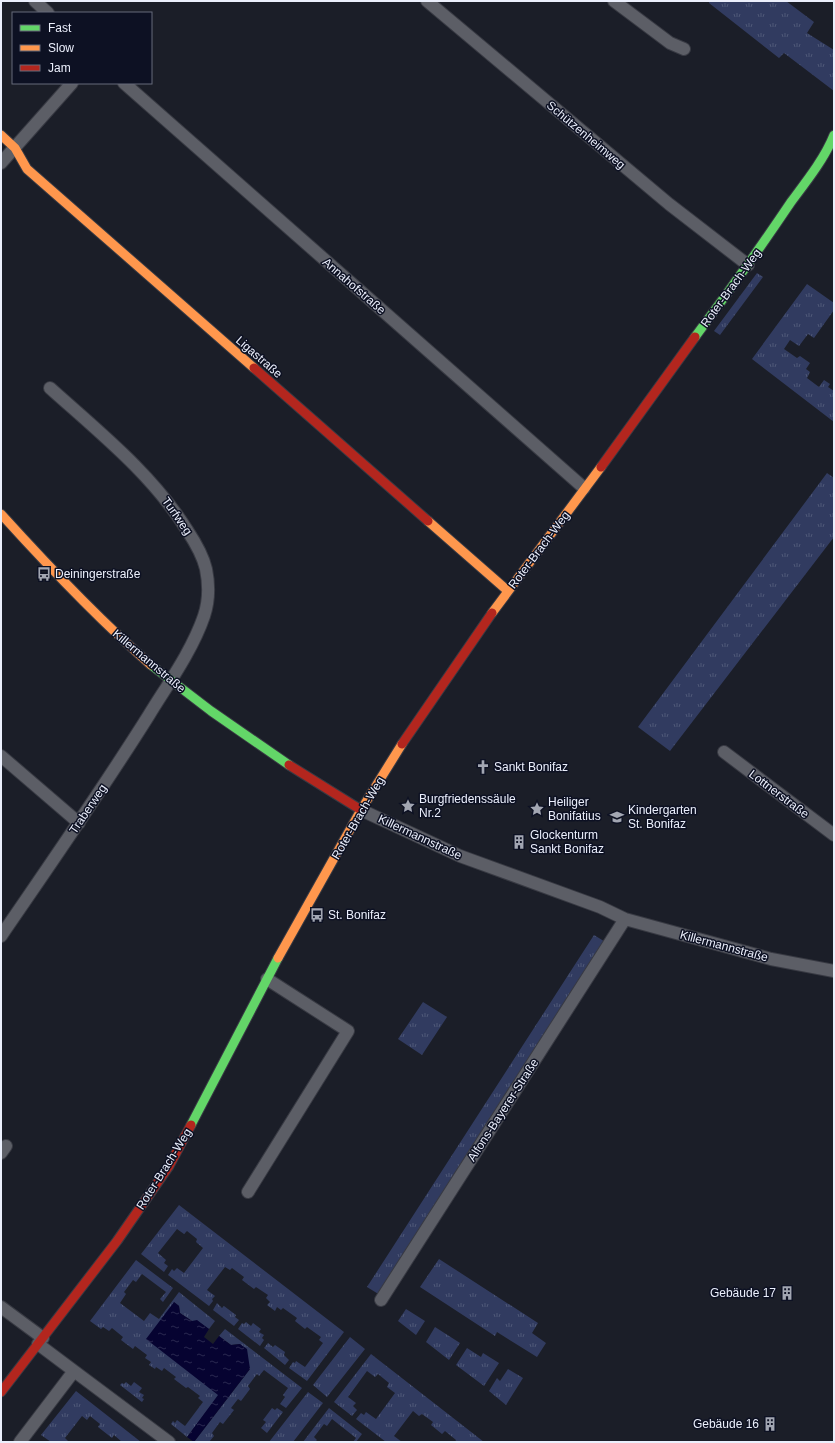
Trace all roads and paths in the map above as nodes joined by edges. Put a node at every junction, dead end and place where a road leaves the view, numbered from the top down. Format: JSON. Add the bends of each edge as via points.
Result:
{"nodes":[{"id":1,"x":35,"y":1,"type":"edge"},
{"id":2,"x":427,"y":1,"type":"edge"},
{"id":3,"x":614,"y":1,"type":"edge"},
{"id":4,"x":47,"y":12,"type":"edge"},
{"id":5,"x":684,"y":49,"type":"dead end"},
{"id":6,"x":71,"y":84,"type":"edge"},
{"id":7,"x":125,"y":84,"type":"edge"},
{"id":8,"x":1,"y":135,"type":"edge"},
{"id":9,"x":834,"y":135,"type":"edge"},
{"id":10,"x":15,"y":148,"type":"junction"},
{"id":11,"x":1,"y":164,"type":"edge"},
{"id":12,"x":748,"y":265,"type":"junction"},
{"id":13,"x":50,"y":388,"type":"dead end"},
{"id":14,"x":584,"y":488,"type":"junction"},
{"id":15,"x":1,"y":514,"type":"edge"},
{"id":16,"x":508,"y":591,"type":"junction"},
{"id":17,"x":171,"y":680,"type":"junction"},
{"id":18,"x":724,"y":752,"type":"dead end"},
{"id":19,"x":1,"y":756,"type":"edge"},
{"id":20,"x":361,"y":810,"type":"junction"},
{"id":21,"x":79,"y":823,"type":"junction"},
{"id":22,"x":834,"y":835,"type":"edge"},
{"id":23,"x":625,"y":919,"type":"junction"},
{"id":24,"x":1,"y":936,"type":"edge"},
{"id":25,"x":834,"y":971,"type":"edge"},
{"id":26,"x":267,"y":979,"type":"junction"},
{"id":27,"x":248,"y":1192,"type":"dead end"},
{"id":28,"x":381,"y":1300,"type":"dead end"},
{"id":29,"x":1,"y":1307,"type":"edge"},
{"id":30,"x":40,"y":1341,"type":"junction"},
{"id":31,"x":74,"y":1371,"type":"junction"},
{"id":32,"x":1,"y":1392,"type":"edge"},
{"id":33,"x":20,"y":1442,"type":"edge"},
{"id":34,"x":168,"y":1442,"type":"edge"}],
"edges":[{"from":1,"to":4,"type":"street"},
{"from":2,"to":12,"type":"street","name":"Schützenheimweg","via":[[669,204]]},
{"from":3,"to":5,"type":"street","via":[[670,43]]},
{"from":6,"to":10,"type":"street"},
{"from":7,"to":14,"type":"street","name":"Annahofstraße"},
{"from":8,"to":10,"type":"street","name":"Ligastraße"},
{"from":9,"to":12,"type":"street","name":"Roter-Brach-Weg","via":[[811,174]]},
{"from":10,"to":11,"type":"street"},
{"from":10,"to":16,"type":"street","name":"Ligastraße","via":[[27,169]]},
{"from":12,"to":14,"type":"street","name":"Roter-Brach-Weg"},
{"from":13,"to":17,"type":"street","name":"Turfweg","via":[[134,464],[162,495],[195,543],[206,568],[209,592],[205,614]]},
{"from":14,"to":16,"type":"street","name":"Roter-Brach-Weg"},
{"from":15,"to":17,"type":"street","name":"Killermannstraße","via":[[31,549],[97,615],[128,645]]},
{"from":16,"to":20,"type":"street","name":"Roter-Brach-Weg","via":[[412,728]]},
{"from":17,"to":20,"type":"street","name":"Killermannstraße","via":[[236,729]]},
{"from":17,"to":21,"type":"street","name":"Traberweg"},
{"from":18,"to":22,"type":"street","name":"Lottnerstraße"},
{"from":19,"to":21,"type":"street"},
{"from":20,"to":23,"type":"street","name":"Killermannstraße","via":[[460,856],[600,907]]},
{"from":20,"to":26,"type":"street","name":"Roter-Brach-Weg"},
{"from":21,"to":24,"type":"street","name":"Traberweg"},
{"from":23,"to":25,"type":"street","name":"Killermannstraße","via":[[771,959]]},
{"from":23,"to":28,"type":"street","name":"Alfons-Bayerer-Straße"},
{"from":26,"to":27,"type":"street","via":[[348,1030]]},
{"from":26,"to":30,"type":"street","name":"Roter-Brach-Weg","via":[[160,1179],[117,1241]]},
{"from":29,"to":30,"type":"street"},
{"from":30,"to":31,"type":"street"},
{"from":30,"to":32,"type":"street","name":"Roter-Brach-Weg"},
{"from":31,"to":33,"type":"street"},
{"from":31,"to":34,"type":"street"}]}
